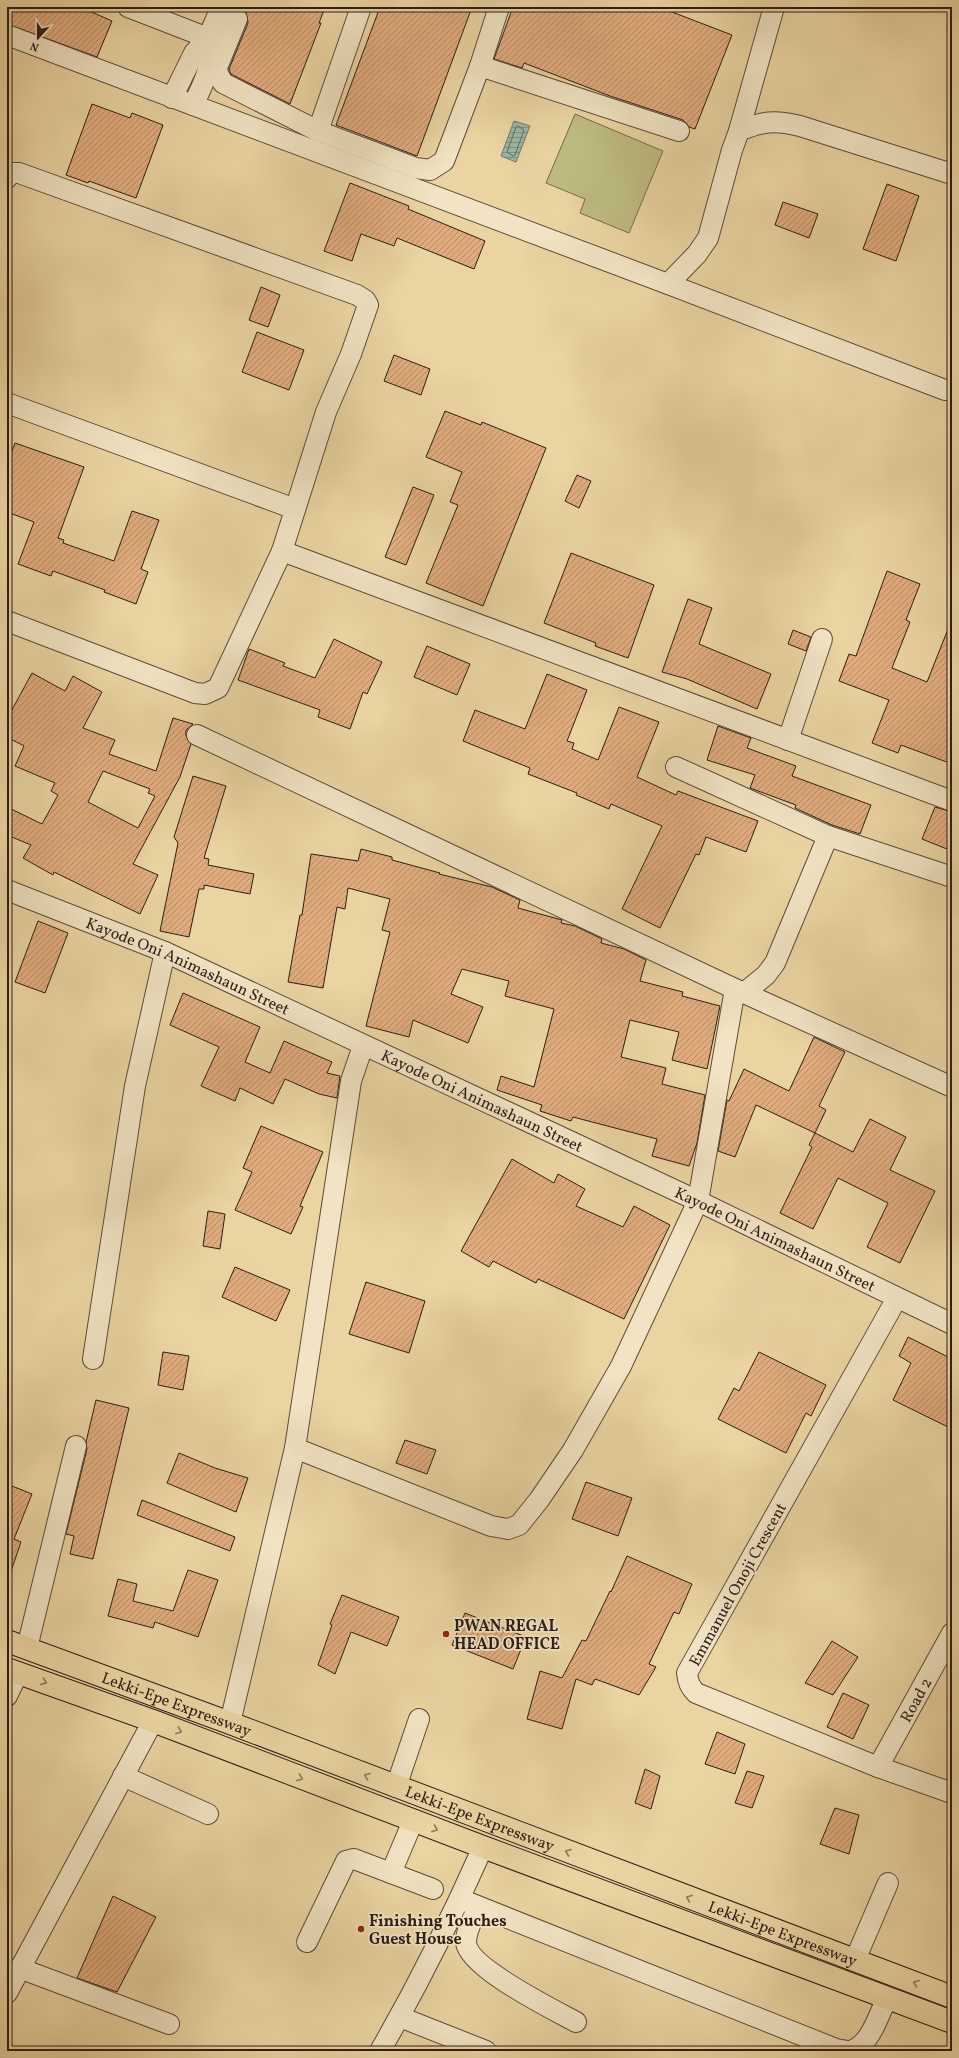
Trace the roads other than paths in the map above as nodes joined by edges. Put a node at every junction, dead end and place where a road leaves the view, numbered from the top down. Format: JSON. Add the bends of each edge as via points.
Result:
{"nodes":[{"id":1,"x":128,"y":7,"type":"edge"},
{"id":2,"x":221,"y":7,"type":"edge"},
{"id":3,"x":361,"y":7,"type":"edge"},
{"id":4,"x":499,"y":7,"type":"edge"},
{"id":5,"x":774,"y":7,"type":"edge"},
{"id":6,"x":237,"y":18,"type":"dead end"},
{"id":7,"x":208,"y":38,"type":"junction"},
{"id":8,"x":9,"y":39,"type":"edge"},
{"id":9,"x":480,"y":66,"type":"junction"},
{"id":10,"x":172,"y":98,"type":"junction"},
{"id":11,"x":193,"y":105,"type":"junction"},
{"id":12,"x":318,"y":131,"type":"junction"},
{"id":13,"x":679,"y":131,"type":"dead end"},
{"id":14,"x":740,"y":131,"type":"junction"},
{"id":15,"x":952,"y":174,"type":"edge"},
{"id":16,"x":7,"y":178,"type":"edge"},
{"id":17,"x":668,"y":284,"type":"junction"},
{"id":18,"x":945,"y":390,"type":"dead end"},
{"id":19,"x":7,"y":403,"type":"edge"},
{"id":20,"x":295,"y":509,"type":"junction"},
{"id":21,"x":282,"y":551,"type":"junction"},
{"id":22,"x":7,"y":622,"type":"edge"},
{"id":23,"x":822,"y":639,"type":"dead end"},
{"id":24,"x":197,"y":735,"type":"dead end"},
{"id":25,"x":788,"y":740,"type":"junction"},
{"id":26,"x":676,"y":767,"type":"dead end"},
{"id":27,"x":952,"y":800,"type":"edge"},
{"id":28,"x":828,"y":836,"type":"junction"},
{"id":29,"x":952,"y":877,"type":"edge"},
{"id":30,"x":7,"y":890,"type":"edge"},
{"id":31,"x":165,"y":952,"type":"junction"},
{"id":32,"x":740,"y":991,"type":"junction"},
{"id":33,"x":363,"y":1046,"type":"junction"},
{"id":34,"x":952,"y":1087,"type":"edge"},
{"id":35,"x":698,"y":1201,"type":"junction"},
{"id":36,"x":897,"y":1298,"type":"junction"},
{"id":37,"x":952,"y":1324,"type":"edge"},
{"id":38,"x":94,"y":1359,"type":"dead end"},
{"id":39,"x":76,"y":1446,"type":"dead end"},
{"id":40,"x":295,"y":1448,"type":"junction"},
{"id":41,"x":952,"y":1633,"type":"edge"},
{"id":42,"x":17,"y":1644,"type":"edge"},
{"id":43,"x":12,"y":1671,"type":"edge"},
{"id":44,"x":7,"y":1696,"type":"edge"},
{"id":45,"x":419,"y":1719,"type":"dead end"},
{"id":46,"x":152,"y":1721,"type":"junction"},
{"id":47,"x":230,"y":1723,"type":"junction"},
{"id":48,"x":878,"y":1767,"type":"junction"},
{"id":49,"x":123,"y":1776,"type":"junction"},
{"id":50,"x":396,"y":1787,"type":"junction"},
{"id":51,"x":952,"y":1793,"type":"edge"},
{"id":52,"x":208,"y":1814,"type":"dead end"},
{"id":53,"x":413,"y":1820,"type":"junction"},
{"id":54,"x":483,"y":1847,"type":"junction"},
{"id":55,"x":391,"y":1873,"type":"junction"},
{"id":56,"x":888,"y":1883,"type":"dead end"},
{"id":57,"x":433,"y":1889,"type":"dead end"},
{"id":58,"x":460,"y":1899,"type":"junction"},
{"id":59,"x":478,"y":1906,"type":"junction"},
{"id":60,"x":307,"y":1942,"type":"dead end"},
{"id":61,"x":856,"y":1960,"type":"junction"},
{"id":62,"x":19,"y":1968,"type":"junction"},
{"id":63,"x":7,"y":1993,"type":"edge"},
{"id":64,"x":952,"y":1997,"type":"edge"},
{"id":65,"x":887,"y":1998,"type":"junction"},
{"id":66,"x":400,"y":2017,"type":"junction"},
{"id":67,"x":952,"y":2020,"type":"edge"},
{"id":68,"x":576,"y":2022,"type":"dead end"},
{"id":69,"x":169,"y":2024,"type":"dead end"},
{"id":70,"x":380,"y":2051,"type":"edge"},
{"id":71,"x":486,"y":2051,"type":"edge"},
{"id":72,"x":849,"y":2051,"type":"edge"}],
"edges":[{"from":1,"to":7,"type":"street"},
{"from":2,"to":7,"type":"street"},
{"from":3,"to":12,"type":"street"},
{"from":4,"to":9,"type":"street"},
{"from":5,"to":14,"type":"street"},
{"from":6,"to":12,"type":"street","via":[[216,70],[223,83]]},
{"from":7,"to":10,"type":"street","via":[[194,54]]},
{"from":7,"to":11,"type":"street","via":[[210,60]]},
{"from":8,"to":10,"type":"street"},
{"from":9,"to":12,"type":"street","via":[[444,161],[430,170],[416,168]]},
{"from":9,"to":13,"type":"street"},
{"from":10,"to":11,"type":"street"},
{"from":11,"to":17,"type":"street"},
{"from":14,"to":15,"type":"street","via":[[757,124],[779,121]]},
{"from":14,"to":17,"type":"street","via":[[732,150],[708,238],[697,254]]},
{"from":16,"to":20,"type":"street","via":[[10,173],[19,173],[365,300],[368,305],[366,313],[326,412]]},
{"from":17,"to":18,"type":"street"},
{"from":19,"to":20,"type":"street"},
{"from":20,"to":21,"type":"street"},
{"from":21,"to":22,"type":"street","via":[[218,688],[211,693],[195,693]]},
{"from":21,"to":25,"type":"street"},
{"from":23,"to":25,"type":"street"},
{"from":24,"to":32,"type":"street"},
{"from":25,"to":27,"type":"street"},
{"from":26,"to":28,"type":"street"},
{"from":28,"to":29,"type":"street"},
{"from":28,"to":32,"type":"street","via":[[776,963],[766,975]]},
{"from":30,"to":31,"type":"street","name":"Kayode Oni Animashaun Street"},
{"from":31,"to":33,"type":"street","name":"Kayode Oni Animashaun Street"},
{"from":31,"to":38,"type":"street","via":[[135,1086]]},
{"from":32,"to":34,"type":"street"},
{"from":32,"to":35,"type":"street"},
{"from":33,"to":35,"type":"street","name":"Kayode Oni Animashaun Street"},
{"from":33,"to":40,"type":"street","via":[[351,1081]]},
{"from":35,"to":36,"type":"street","name":"Kayode Oni Animashaun Street"},
{"from":35,"to":40,"type":"street","via":[[621,1366],[573,1450],[519,1525],[508,1529],[491,1526]]},
{"from":36,"to":37,"type":"street","name":"Kayode Oni Animashaun Street"},
{"from":36,"to":48,"type":"street","name":"Emmanuel Onoji Crescent","via":[[688,1673],[691,1687],[696,1692]]},
{"from":39,"to":42,"type":"street"},
{"from":40,"to":47,"type":"street"},
{"from":41,"to":48,"type":"street","name":"Road 2"},
{"from":42,"to":47,"type":"highway","name":"Lekki-Epe Expressway"},
{"from":43,"to":44,"type":"street"},
{"from":43,"to":46,"type":"highway","name":"Lekki-Epe Expressway","one_way":true},
{"from":45,"to":50,"type":"street"},
{"from":46,"to":49,"type":"street"},
{"from":46,"to":53,"type":"highway","name":"Lekki-Epe Expressway","one_way":true},
{"from":50,"to":47,"type":"highway","name":"Lekki-Epe Expressway","one_way":true},
{"from":48,"to":51,"type":"street","name":"Emmanuel Onoji Crescent"},
{"from":49,"to":52,"type":"street"},
{"from":49,"to":62,"type":"street"},
{"from":61,"to":50,"type":"highway","name":"Lekki-Epe Expressway","one_way":true},
{"from":53,"to":54,"type":"highway","name":"Lekki-Epe Expressway","one_way":true},
{"from":53,"to":55,"type":"street"},
{"from":54,"to":58,"type":"street"},
{"from":54,"to":65,"type":"highway","name":"Lekki-Epe Expressway"},
{"from":55,"to":57,"type":"street"},
{"from":55,"to":60,"type":"street","via":[[354,1859],[346,1861]]},
{"from":56,"to":61,"type":"street"},
{"from":58,"to":59,"type":"street"},
{"from":58,"to":66,"type":"street"},
{"from":59,"to":68,"type":"street","via":[[467,1934],[466,1943],[469,1951],[494,1975]]},
{"from":59,"to":72,"type":"street","via":[[836,2049]]},
{"from":64,"to":61,"type":"highway","name":"Lekki-Epe Expressway","one_way":true},
{"from":62,"to":63,"type":"street"},
{"from":62,"to":69,"type":"street"},
{"from":65,"to":67,"type":"highway","name":"Lekki-Epe Expressway"},
{"from":65,"to":72,"type":"street","via":[[865,2042]]},
{"from":66,"to":70,"type":"street"},
{"from":66,"to":71,"type":"street"}]}
